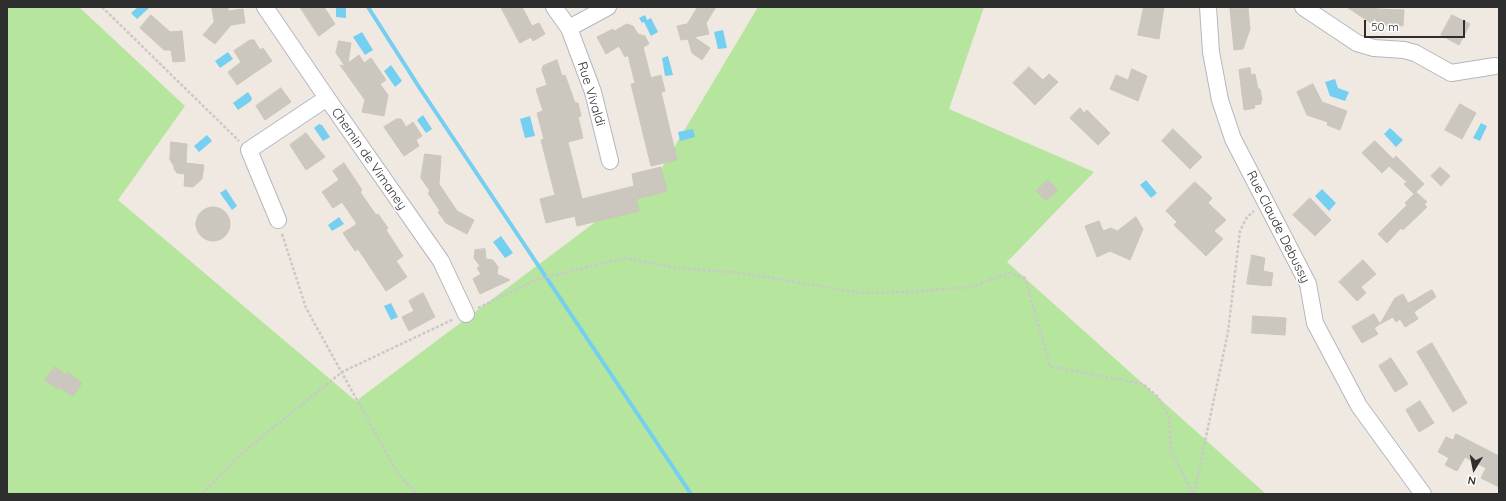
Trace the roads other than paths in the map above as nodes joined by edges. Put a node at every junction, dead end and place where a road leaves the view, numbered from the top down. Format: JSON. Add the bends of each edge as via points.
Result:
{"nodes":[{"id":1,"x":265,"y":7,"type":"edge"},
{"id":2,"x":554,"y":7,"type":"edge"},
{"id":3,"x":608,"y":7,"type":"edge"},
{"id":4,"x":1208,"y":7,"type":"edge"},
{"id":5,"x":1304,"y":7,"type":"edge"},
{"id":6,"x":569,"y":28,"type":"junction"},
{"id":7,"x":1495,"y":66,"type":"dead end"},
{"id":8,"x":326,"y":98,"type":"junction"},
{"id":9,"x":610,"y":161,"type":"dead end"},
{"id":10,"x":278,"y":220,"type":"road end"},
{"id":11,"x":466,"y":314,"type":"road end"},
{"id":12,"x":1423,"y":494,"type":"edge"}],
"edges":[{"from":1,"to":8,"type":"street","name":"Chemin de Vimaney"},
{"from":2,"to":6,"type":"street","name":"Rue Vivaldi"},
{"from":3,"to":6,"type":"street"},
{"from":4,"to":12,"type":"street","name":"Rue Claude Debussy","via":[[1211,52],[1220,100],[1233,139],[1308,284],[1315,323],[1359,406]]},
{"from":5,"to":7,"type":"street","via":[[1357,43],[1374,48],[1415,53],[1451,73]]},
{"from":6,"to":9,"type":"street","name":"Rue Vivaldi","via":[[593,92]]},
{"from":8,"to":10,"type":"street","via":[[249,150]]},
{"from":8,"to":11,"type":"street","name":"Chemin de Vimaney","via":[[441,262]]}]}
